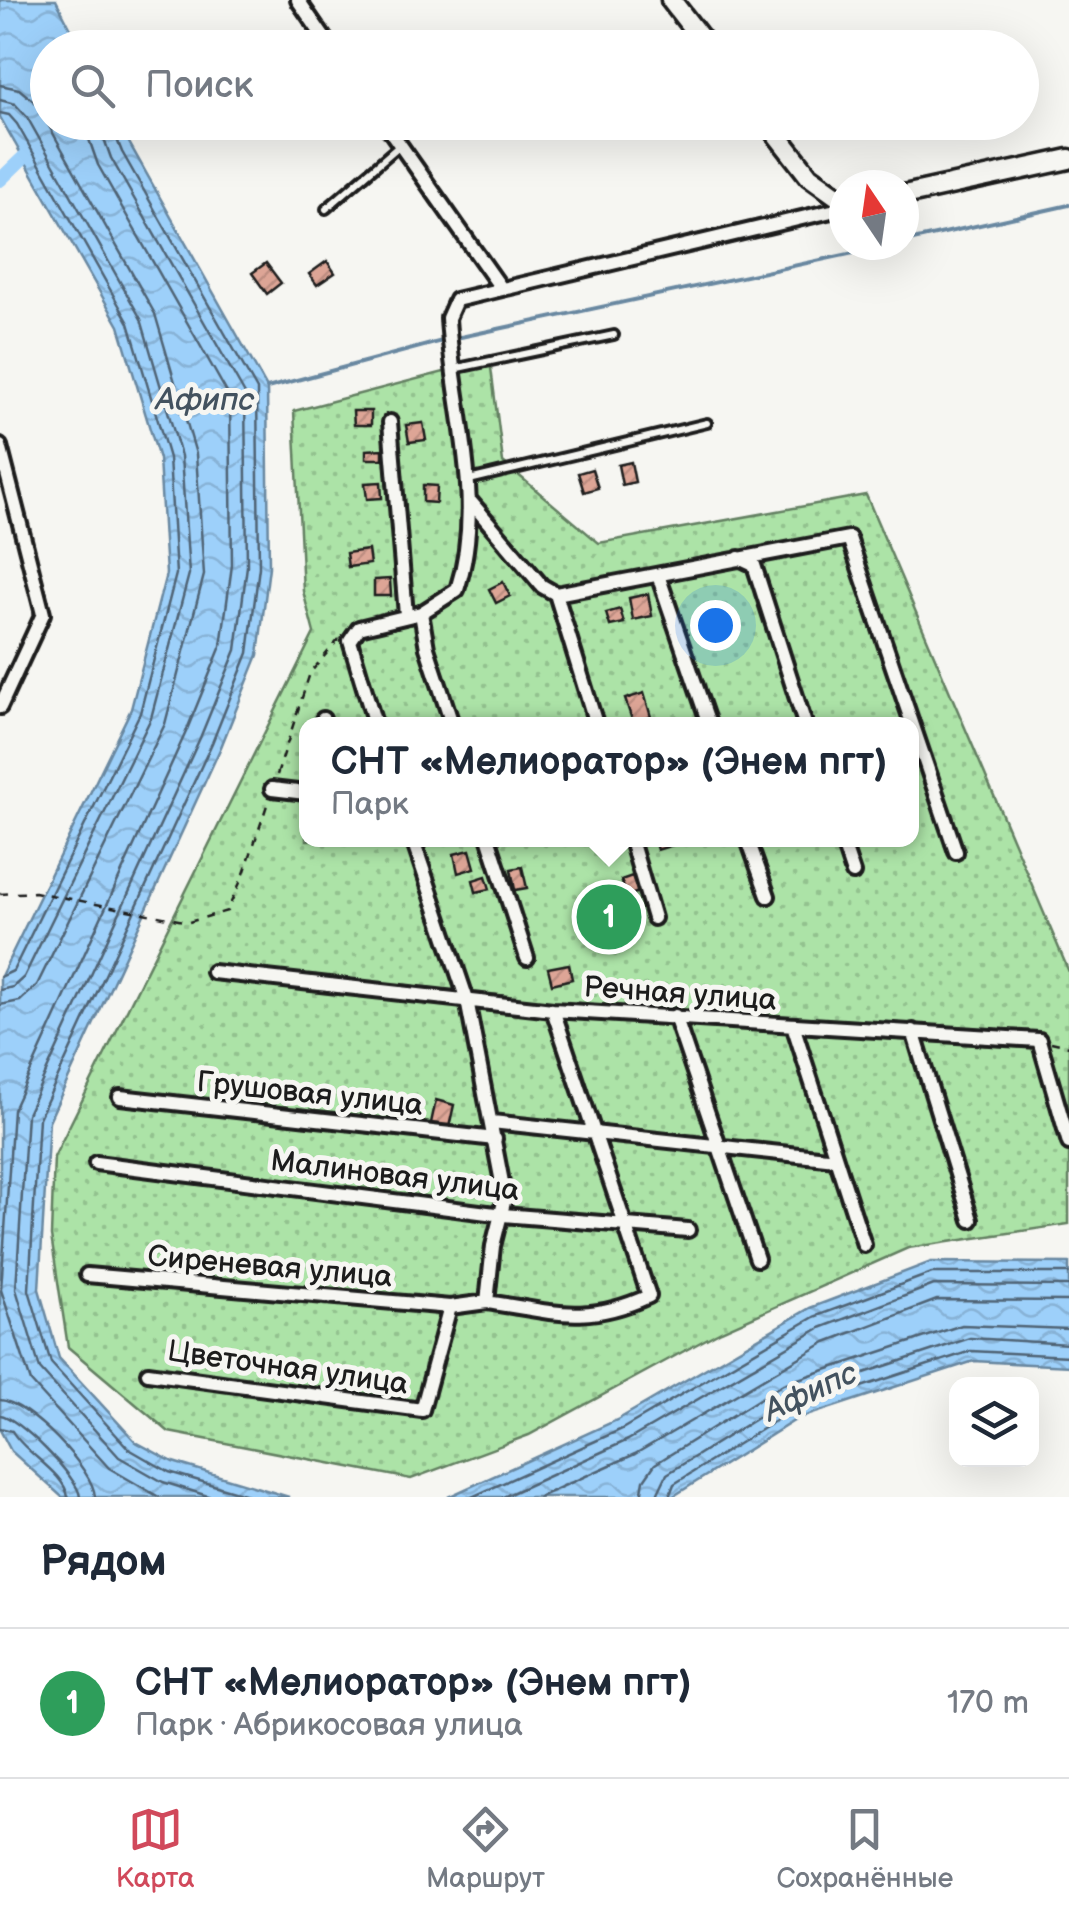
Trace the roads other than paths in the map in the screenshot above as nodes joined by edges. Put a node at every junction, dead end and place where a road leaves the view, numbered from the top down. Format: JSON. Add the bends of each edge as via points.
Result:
{"nodes":[{"id":1,"x":298,"y":0,"type":"edge"},
{"id":2,"x":671,"y":0,"type":"edge"},
{"id":3,"x":319,"y":30,"type":"edge"},
{"id":4,"x":694,"y":30,"type":"edge"},
{"id":5,"x":397,"y":140,"type":"edge"},
{"id":6,"x":781,"y":140,"type":"edge"},
{"id":7,"x":400,"y":145,"type":"junction"},
{"id":8,"x":1069,"y":160,"type":"edge"},
{"id":9,"x":919,"y":192,"type":"edge"},
{"id":10,"x":829,"y":193,"type":"edge"},
{"id":11,"x":326,"y":209,"type":"dead end"},
{"id":12,"x":829,"y":209,"type":"edge"},
{"id":13,"x":501,"y":288,"type":"junction"},
{"id":14,"x":614,"y":335,"type":"dead end"},
{"id":15,"x":452,"y":370,"type":"junction"},
{"id":16,"x":390,"y":422,"type":"dead end"},
{"id":17,"x":706,"y":423,"type":"dead end"},
{"id":18,"x":0,"y":446,"type":"edge"},
{"id":19,"x":468,"y":480,"type":"junction"},
{"id":20,"x":6,"y":499,"type":"edge"},
{"id":21,"x":471,"y":502,"type":"junction"},
{"id":22,"x":736,"y":556,"type":"junction"},
{"id":23,"x":658,"y":575,"type":"junction"},
{"id":24,"x":556,"y":594,"type":"junction"},
{"id":25,"x":422,"y":613,"type":"junction"},
{"id":26,"x":406,"y":615,"type":"junction"},
{"id":27,"x":0,"y":708,"type":"edge"},
{"id":28,"x":373,"y":717,"type":"edge"},
{"id":29,"x":450,"y":717,"type":"edge"},
{"id":30,"x":594,"y":717,"type":"edge"},
{"id":31,"x":707,"y":717,"type":"edge"},
{"id":32,"x":803,"y":717,"type":"edge"},
{"id":33,"x":910,"y":717,"type":"edge"},
{"id":34,"x":919,"y":742,"type":"edge"},
{"id":35,"x":272,"y":789,"type":"dead end"},
{"id":36,"x":299,"y":792,"type":"edge"},
{"id":37,"x":416,"y":847,"type":"edge"},
{"id":38,"x":491,"y":847,"type":"edge"},
{"id":39,"x":632,"y":847,"type":"edge"},
{"id":40,"x":750,"y":847,"type":"edge"},
{"id":41,"x":844,"y":847,"type":"edge"},
{"id":42,"x":956,"y":852,"type":"dead end"},
{"id":43,"x":853,"y":873,"type":"dead end"},
{"id":44,"x":768,"y":896,"type":"dead end"},
{"id":45,"x":654,"y":918,"type":"dead end"},
{"id":46,"x":528,"y":958,"type":"dead end"},
{"id":47,"x":212,"y":972,"type":"dead end"},
{"id":48,"x":467,"y":1000,"type":"junction"},
{"id":49,"x":554,"y":1010,"type":"junction"},
{"id":50,"x":675,"y":1016,"type":"junction"},
{"id":51,"x":793,"y":1025,"type":"junction"},
{"id":52,"x":912,"y":1031,"type":"junction"},
{"id":53,"x":120,"y":1097,"type":"dead end"},
{"id":54,"x":1063,"y":1103,"type":"edge"},
{"id":55,"x":492,"y":1122,"type":"junction"},
{"id":56,"x":594,"y":1132,"type":"junction"},
{"id":57,"x":495,"y":1138,"type":"junction"},
{"id":58,"x":1069,"y":1142,"type":"edge"},
{"id":59,"x":720,"y":1148,"type":"junction"},
{"id":60,"x":836,"y":1159,"type":"junction"},
{"id":61,"x":96,"y":1163,"type":"dead end"},
{"id":62,"x":503,"y":1214,"type":"junction"},
{"id":63,"x":971,"y":1220,"type":"dead end"},
{"id":64,"x":624,"y":1224,"type":"junction"},
{"id":65,"x":688,"y":1230,"type":"dead end"},
{"id":66,"x":864,"y":1246,"type":"dead end"},
{"id":67,"x":757,"y":1259,"type":"dead end"},
{"id":68,"x":87,"y":1275,"type":"dead end"},
{"id":69,"x":487,"y":1302,"type":"junction"},
{"id":70,"x":450,"y":1306,"type":"junction"},
{"id":71,"x":148,"y":1373,"type":"dead end"}],
"edges":[{"from":1,"to":3,"type":"street"},
{"from":2,"to":4,"type":"street"},
{"from":5,"to":7,"type":"street"},
{"from":6,"to":10,"type":"street"},
{"from":7,"to":11,"type":"lane"},
{"from":7,"to":13,"type":"street"},
{"from":8,"to":9,"type":"street"},
{"from":12,"to":13,"type":"street"},
{"from":13,"to":15,"type":"street","via":[[456,300],[448,318]]},
{"from":14,"to":15,"type":"lane"},
{"from":15,"to":19,"type":"street"},
{"from":16,"to":26,"type":"street"},
{"from":17,"to":19,"type":"lane"},
{"from":18,"to":20,"type":"street"},
{"from":19,"to":21,"type":"street"},
{"from":20,"to":27,"type":"street","via":[[43,614]]},
{"from":21,"to":24,"type":"street"},
{"from":21,"to":25,"type":"street","via":[[468,557],[458,590]]},
{"from":22,"to":23,"type":"street"},
{"from":22,"to":32,"type":"street","via":[[754,565]]},
{"from":22,"to":33,"type":"street","via":[[850,538]]},
{"from":23,"to":24,"type":"street"},
{"from":23,"to":31,"type":"street"},
{"from":24,"to":30,"type":"street"},
{"from":25,"to":26,"type":"street"},
{"from":25,"to":29,"type":"street"},
{"from":26,"to":28,"type":"street","via":[[359,628],[350,641]]},
{"from":34,"to":42,"type":"street"},
{"from":35,"to":36,"type":"street"},
{"from":37,"to":48,"type":"street"},
{"from":38,"to":46,"type":"street"},
{"from":39,"to":45,"type":"street"},
{"from":40,"to":44,"type":"street"},
{"from":41,"to":43,"type":"street"},
{"from":47,"to":48,"type":"street","name":"Речная улица"},
{"from":48,"to":49,"type":"street","name":"Речная улица"},
{"from":48,"to":55,"type":"street"},
{"from":49,"to":50,"type":"street","name":"Речная улица"},
{"from":49,"to":56,"type":"street"},
{"from":50,"to":51,"type":"street","name":"Речная улица"},
{"from":50,"to":59,"type":"street"},
{"from":51,"to":52,"type":"street","name":"Речная улица"},
{"from":51,"to":60,"type":"street"},
{"from":52,"to":54,"type":"street","name":"Речная улица","via":[[1039,1040]]},
{"from":52,"to":63,"type":"street"},
{"from":53,"to":57,"type":"street","name":"Грушовая улица"},
{"from":54,"to":58,"type":"street","name":"Речная улица"},
{"from":55,"to":56,"type":"street"},
{"from":55,"to":57,"type":"street"},
{"from":56,"to":59,"type":"street"},
{"from":56,"to":64,"type":"street"},
{"from":57,"to":62,"type":"street"},
{"from":59,"to":60,"type":"street"},
{"from":59,"to":67,"type":"street"},
{"from":60,"to":66,"type":"street"},
{"from":61,"to":62,"type":"street","name":"Малиновая улица"},
{"from":62,"to":64,"type":"street","name":"Малиновая улица"},
{"from":62,"to":69,"type":"street"},
{"from":64,"to":65,"type":"street","name":"Малиновая улица"},
{"from":64,"to":69,"type":"street","name":"Сиреневая улица","via":[[649,1296],[587,1317]]},
{"from":68,"to":70,"type":"street","name":"Сиреневая улица"},
{"from":69,"to":70,"type":"street","name":"Сиреневая улица"},
{"from":70,"to":71,"type":"street","name":"Цветочная улица","via":[[422,1410]]}]}
